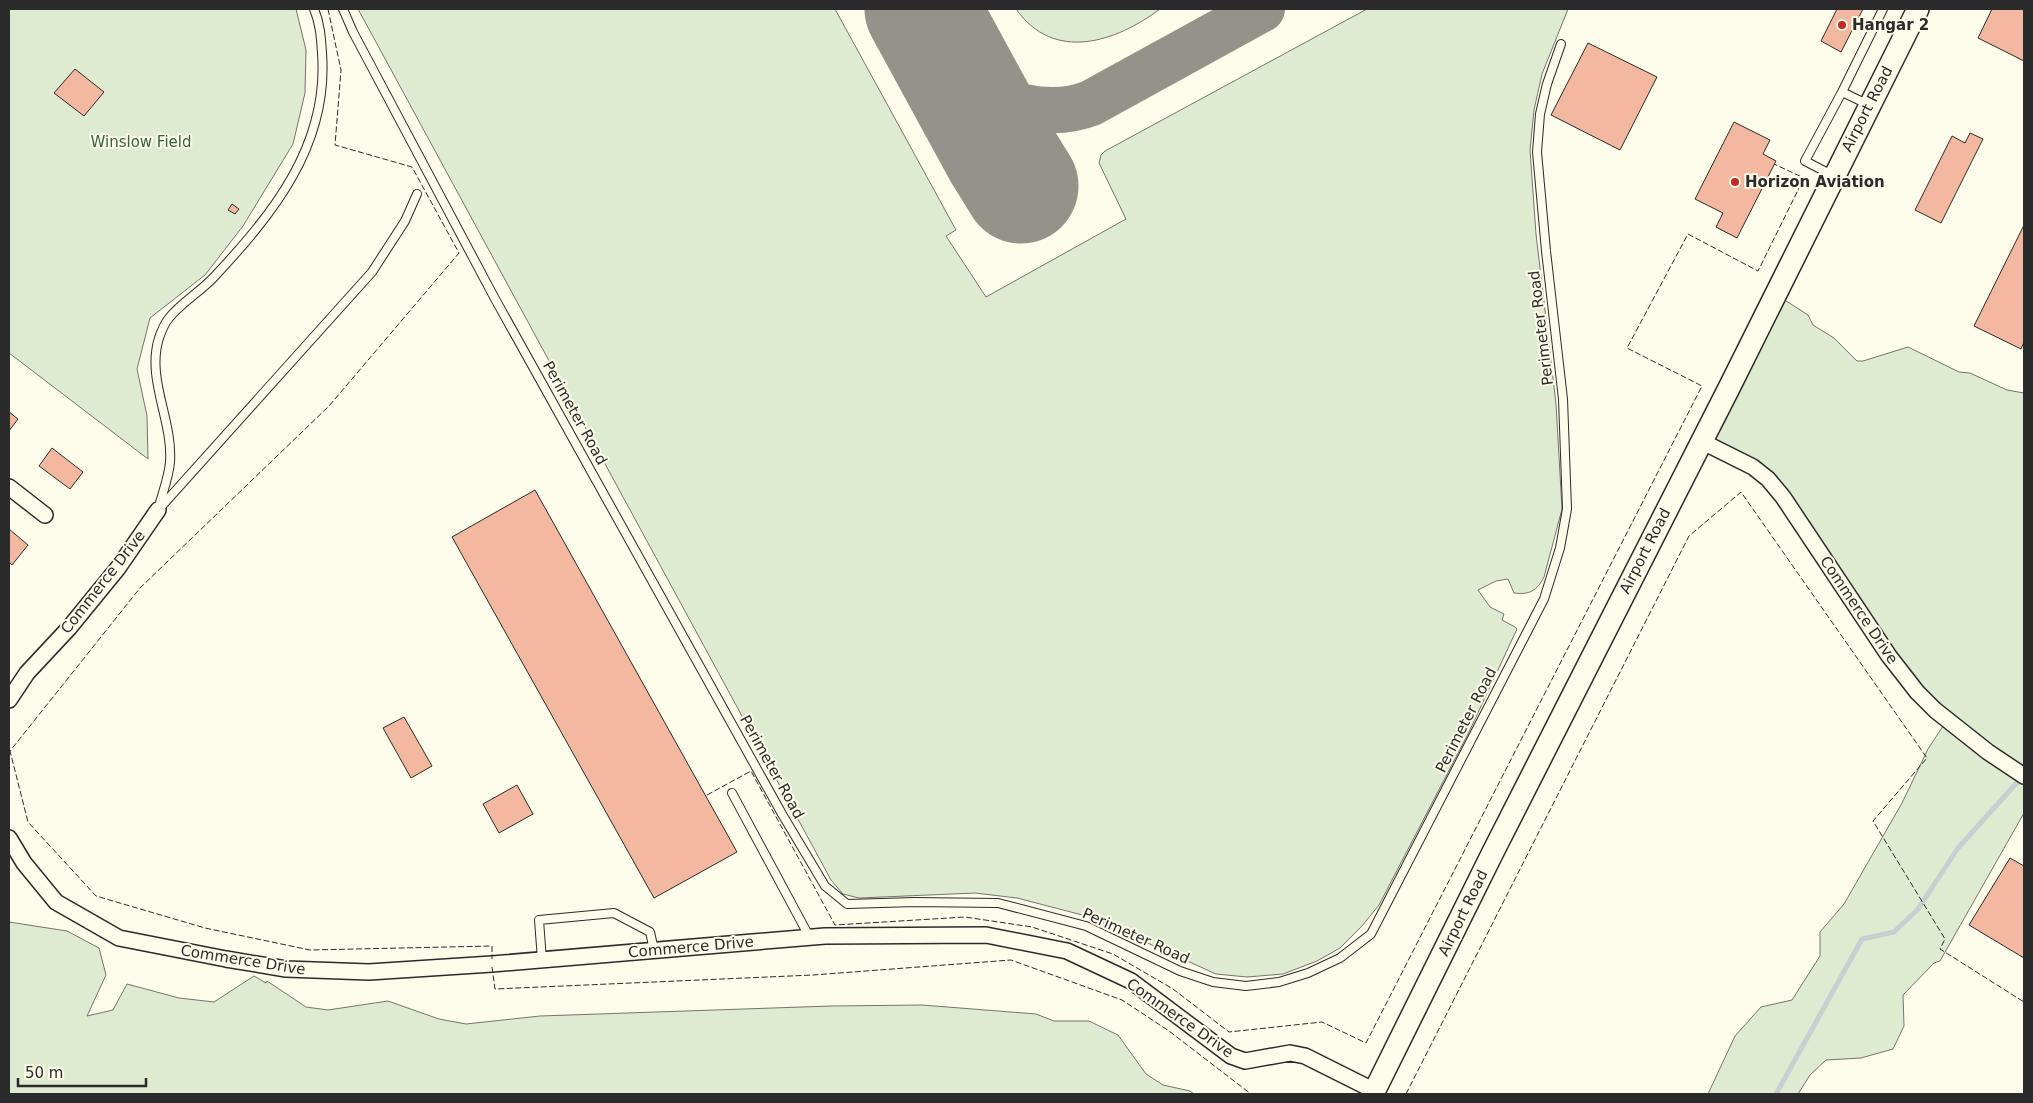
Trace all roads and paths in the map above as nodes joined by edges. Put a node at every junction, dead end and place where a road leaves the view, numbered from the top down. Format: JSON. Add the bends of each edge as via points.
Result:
{"nodes":[{"id":1,"x":314,"y":9,"type":"edge"},
{"id":2,"x":343,"y":9,"type":"edge"},
{"id":3,"x":1883,"y":9,"type":"edge"},
{"id":4,"x":1918,"y":9,"type":"edge"},
{"id":5,"x":1561,"y":44,"type":"dead end"},
{"id":6,"x":1842,"y":92,"type":"junction"},
{"id":7,"x":1870,"y":105,"type":"junction"},
{"id":8,"x":1834,"y":176,"type":"junction"},
{"id":9,"x":417,"y":194,"type":"dead end"},
{"id":10,"x":1701,"y":441,"type":"junction"},
{"id":11,"x":9,"y":487,"type":"edge"},
{"id":12,"x":158,"y":510,"type":"junction"},
{"id":13,"x":46,"y":515,"type":"dead end"},
{"id":14,"x":9,"y":700,"type":"edge"},
{"id":15,"x":2024,"y":776,"type":"edge"},
{"id":16,"x":732,"y":793,"type":"dead end"},
{"id":17,"x":9,"y":838,"type":"edge"},
{"id":18,"x":810,"y":938,"type":"junction"},
{"id":19,"x":654,"y":950,"type":"junction"},
{"id":20,"x":542,"y":960,"type":"junction"},
{"id":21,"x":1374,"y":1093,"type":"edge"}],
"edges":[{"from":1,"to":12,"type":"lane","via":[[320,21],[324,73],[319,110],[308,148],[292,180],[270,212],[205,287],[168,318],[159,339],[155,365],[167,423],[170,462]]},
{"from":2,"to":5,"type":"lane","name":"Perimeter Road","via":[[494,296],[825,886],[847,904],[998,903],[1086,926],[1180,972],[1213,982],[1246,986],[1308,974],[1340,958],[1371,934],[1544,599],[1560,548],[1567,509],[1563,399],[1537,152],[1546,84]]},
{"from":3,"to":6,"type":"lane"},
{"from":4,"to":7,"type":"main road","name":"Airport Road"},
{"from":6,"to":7,"type":"lane"},
{"from":6,"to":8,"type":"lane","via":[[1805,162]]},
{"from":7,"to":8,"type":"main road","name":"Airport Road"},
{"from":8,"to":10,"type":"main road","name":"Airport Road"},
{"from":9,"to":12,"type":"lane","via":[[405,220],[372,272]]},
{"from":10,"to":15,"type":"street","name":"Commerce Drive","via":[[1753,468],[1768,480],[1917,692],[1988,752]]},
{"from":10,"to":21,"type":"main road","name":"Airport Road"},
{"from":11,"to":13,"type":"street"},
{"from":12,"to":14,"type":"street","name":"Commerce Drive","via":[[118,568],[27,673]]},
{"from":16,"to":18,"type":"lane"},
{"from":17,"to":20,"type":"street","name":"Commerce Drive","via":[[24,863],[56,902],[120,938],[295,970],[369,972]]},
{"from":18,"to":19,"type":"street","name":"Commerce Drive"},
{"from":18,"to":21,"type":"street","name":"Commerce Drive","via":[[986,935],[1067,951],[1131,981],[1231,1056],[1245,1061],[1290,1054],[1304,1056]]},
{"from":19,"to":20,"type":"street","name":"Commerce Drive"},
{"from":19,"to":20,"type":"lane","via":[[650,932],[614,913],[539,920]]}]}
